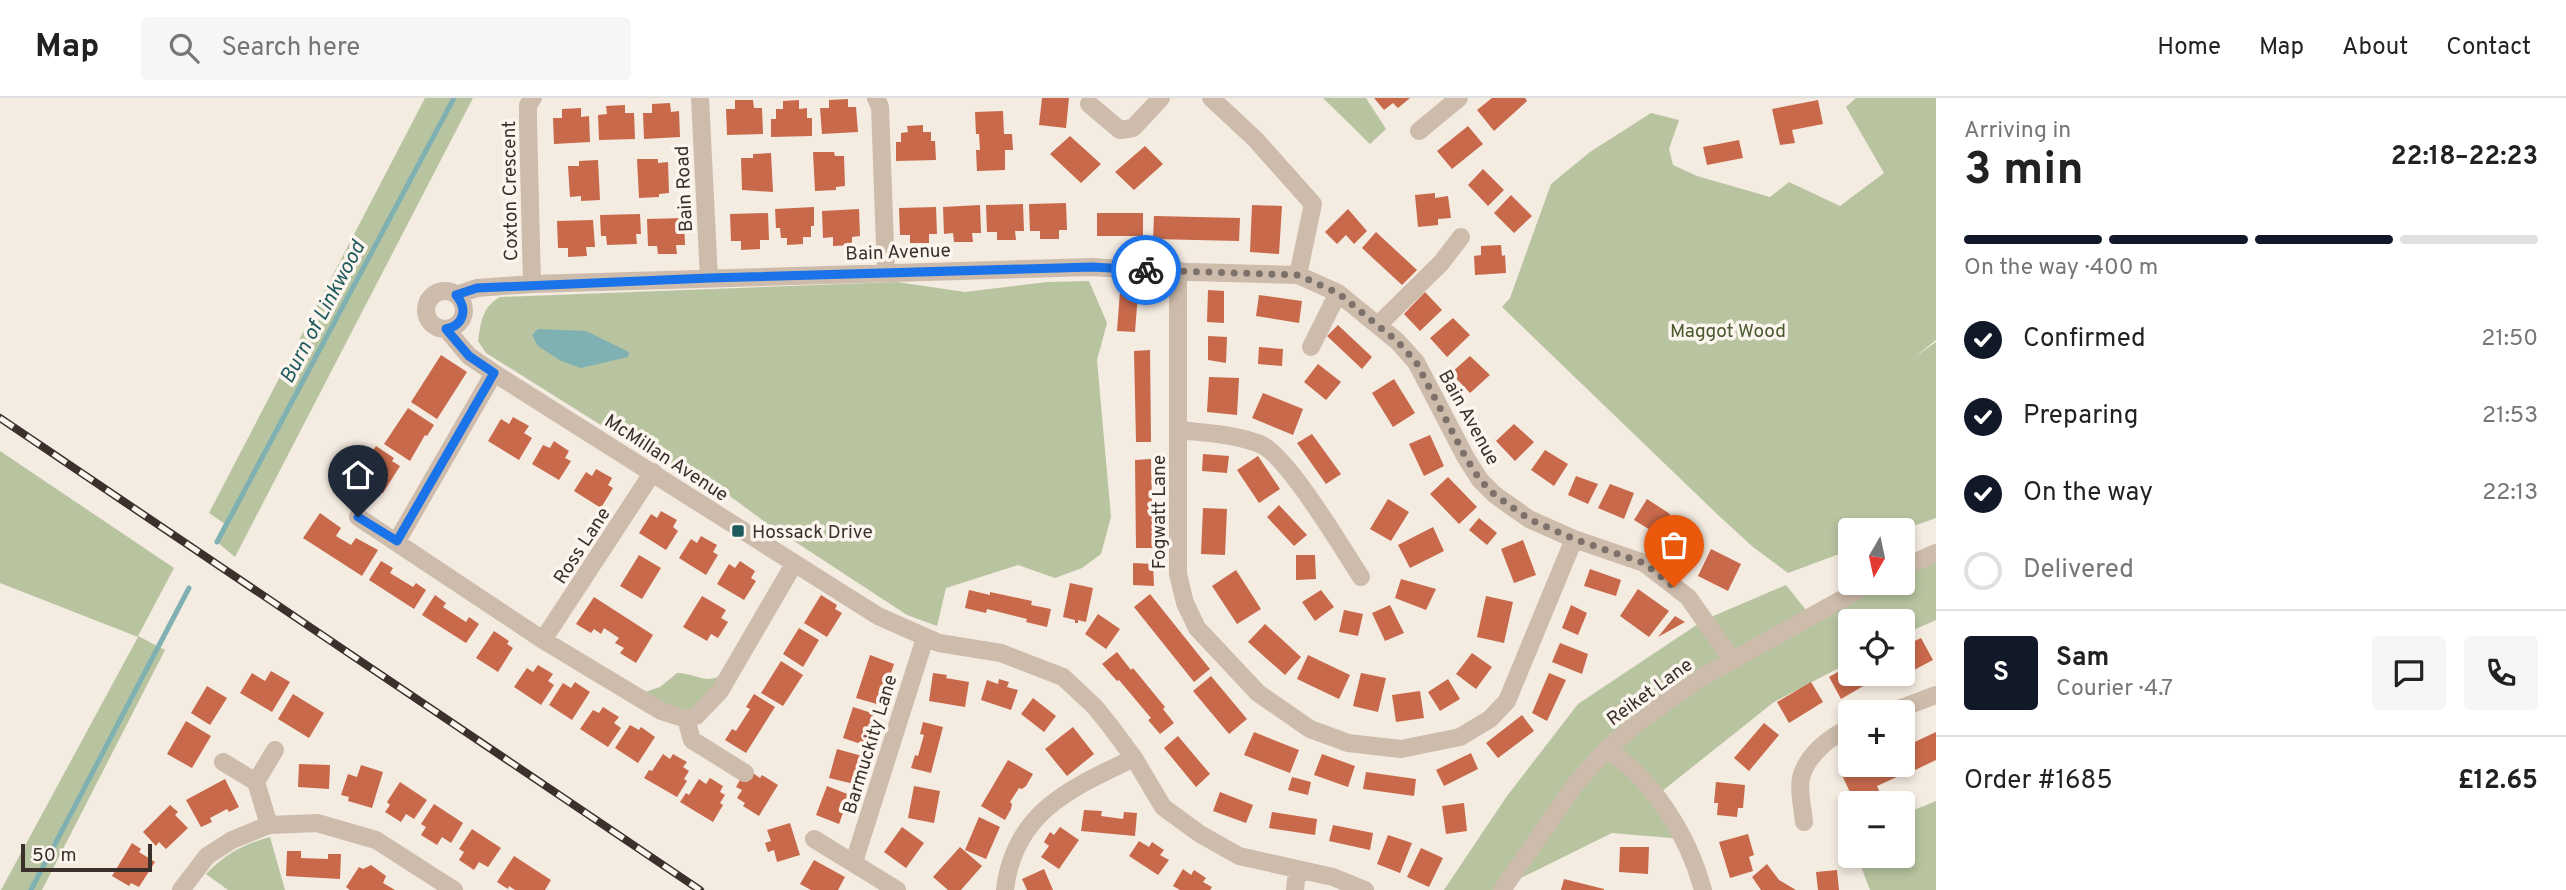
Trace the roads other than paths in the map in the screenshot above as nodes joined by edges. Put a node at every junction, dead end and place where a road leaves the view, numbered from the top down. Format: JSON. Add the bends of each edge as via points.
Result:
{"nodes":[{"id":1,"x":533,"y":98,"type":"edge"},
{"id":2,"x":700,"y":98,"type":"edge"},
{"id":3,"x":876,"y":98,"type":"edge"},
{"id":4,"x":1161,"y":98,"type":"edge"},
{"id":5,"x":1211,"y":98,"type":"edge"},
{"id":6,"x":1459,"y":98,"type":"edge"},
{"id":7,"x":1088,"y":104,"type":"dead end"},
{"id":8,"x":1419,"y":131,"type":"dead end"},
{"id":9,"x":1461,"y":237,"type":"dead end"},
{"id":10,"x":1178,"y":270,"type":"junction"},
{"id":11,"x":886,"y":273,"type":"junction"},
{"id":12,"x":1298,"y":275,"type":"junction"},
{"id":13,"x":709,"y":278,"type":"junction"},
{"id":14,"x":532,"y":284,"type":"junction"},
{"id":15,"x":1338,"y":293,"type":"junction"},
{"id":16,"x":456,"y":295,"type":"junction"},
{"id":17,"x":1378,"y":325,"type":"junction"},
{"id":18,"x":446,"y":329,"type":"junction"},
{"id":19,"x":1311,"y":347,"type":"dead end"},
{"id":20,"x":494,"y":373,"type":"junction"},
{"id":21,"x":1180,"y":430,"type":"junction"},
{"id":22,"x":653,"y":472,"type":"junction"},
{"id":23,"x":358,"y":517,"type":"dead end"},
{"id":24,"x":1574,"y":539,"type":"junction"},
{"id":25,"x":397,"y":541,"type":"junction"},
{"id":26,"x":1936,"y":553,"type":"edge"},
{"id":27,"x":1915,"y":562,"type":"edge"},
{"id":28,"x":794,"y":564,"type":"junction"},
{"id":29,"x":1361,"y":577,"type":"dead end"},
{"id":30,"x":1850,"y":595,"type":"edge"},
{"id":31,"x":925,"y":638,"type":"junction"},
{"id":32,"x":543,"y":640,"type":"junction"},
{"id":33,"x":1733,"y":661,"type":"junction"},
{"id":34,"x":1936,"y":695,"type":"edge"},
{"id":35,"x":1915,"y":703,"type":"edge"},
{"id":36,"x":686,"y":719,"type":"junction"},
{"id":37,"x":1838,"y":735,"type":"edge"},
{"id":38,"x":1607,"y":749,"type":"junction"},
{"id":39,"x":275,"y":750,"type":"dead end"},
{"id":40,"x":1133,"y":758,"type":"junction"},
{"id":41,"x":223,"y":762,"type":"dead end"},
{"id":42,"x":745,"y":773,"type":"dead end"},
{"id":43,"x":256,"y":782,"type":"junction"},
{"id":44,"x":1804,"y":822,"type":"dead end"},
{"id":45,"x":269,"y":825,"type":"junction"},
{"id":46,"x":814,"y":839,"type":"dead end"},
{"id":47,"x":854,"y":862,"type":"junction"},
{"id":48,"x":1297,"y":870,"type":"junction"},
{"id":49,"x":181,"y":890,"type":"edge"},
{"id":50,"x":454,"y":890,"type":"edge"},
{"id":51,"x":897,"y":890,"type":"edge"},
{"id":52,"x":1005,"y":890,"type":"edge"},
{"id":53,"x":1295,"y":890,"type":"edge"},
{"id":54,"x":1365,"y":890,"type":"edge"},
{"id":55,"x":1502,"y":890,"type":"edge"},
{"id":56,"x":1703,"y":890,"type":"edge"}],
"edges":[{"from":1,"to":14,"type":"street","name":"Coxton Crescent","via":[[528,105]]},
{"from":2,"to":13,"type":"street","name":"Bain Road"},
{"from":3,"to":11,"type":"street"},
{"from":4,"to":7,"type":"street","via":[[1133,128],[1120,130]]},
{"from":5,"to":12,"type":"street","via":[[1313,204]]},
{"from":6,"to":8,"type":"street"},
{"from":9,"to":17,"type":"street"},
{"from":10,"to":11,"type":"street","name":"Bain Avenue","via":[[1092,267]]},
{"from":10,"to":12,"type":"street","name":"Bain Avenue"},
{"from":10,"to":21,"type":"street","name":"Fogwatt Lane"},
{"from":11,"to":13,"type":"street","name":"Bain Avenue"},
{"from":12,"to":15,"type":"street","name":"Bain Avenue"},
{"from":13,"to":14,"type":"street","name":"Bain Avenue"},
{"from":14,"to":16,"type":"street","name":"Bain Avenue","via":[[477,288]]},
{"from":15,"to":17,"type":"street","name":"Bain Avenue"},
{"from":15,"to":19,"type":"street"},
{"from":16,"to":18,"type":"street","via":[[463,304],[463,316]]},
{"from":16,"to":18,"type":"street","via":[[437,293],[426,309],[433,325]]},
{"from":17,"to":24,"type":"street","name":"Bain Avenue","via":[[1416,362],[1480,480],[1529,519]]},
{"from":18,"to":20,"type":"street","name":"McMillan Avenue","via":[[469,356]]},
{"from":20,"to":22,"type":"street","name":"McMillan Avenue"},
{"from":20,"to":25,"type":"street"},
{"from":21,"to":24,"type":"street","name":"Fogwatt Lane","via":[[1178,574],[1197,628],[1258,693],[1310,729],[1348,743],[1401,749],[1426,745],[1460,737],[1490,719],[1507,701]]},
{"from":21,"to":29,"type":"street","via":[[1262,444],[1284,463]]},
{"from":22,"to":28,"type":"street","name":"McMillan Avenue"},
{"from":22,"to":32,"type":"street","name":"Ross Lane"},
{"from":23,"to":25,"type":"street"},
{"from":24,"to":33,"type":"street","name":"Bain Avenue","via":[[1644,563],[1688,597]]},
{"from":25,"to":32,"type":"street"},
{"from":26,"to":27,"type":"street"},
{"from":28,"to":31,"type":"street","name":"McMillan Avenue","via":[[877,616]]},
{"from":28,"to":36,"type":"street","via":[[733,670],[704,709]]},
{"from":30,"to":33,"type":"street","name":"Reiket Lane"},
{"from":31,"to":40,"type":"street","name":"McMillan Avenue","via":[[1001,653],[1063,677],[1095,707]]},
{"from":31,"to":47,"type":"street","name":"Barmuckity Lane"},
{"from":32,"to":36,"type":"street","via":[[661,711]]},
{"from":33,"to":38,"type":"street","name":"Reiket Lane","via":[[1697,680]]},
{"from":34,"to":35,"type":"street"},
{"from":36,"to":42,"type":"street","via":[[692,740]]},
{"from":37,"to":44,"type":"street","via":[[1807,765],[1801,779]]},
{"from":38,"to":55,"type":"street","name":"Reiket Lane","via":[[1577,782]]},
{"from":38,"to":56,"type":"street","via":[[1656,796],[1690,849]]},
{"from":39,"to":43,"type":"street"},
{"from":40,"to":48,"type":"street","name":"McMillan Avenue","via":[[1163,807],[1200,834],[1239,856]]},
{"from":40,"to":52,"type":"street","via":[[1054,799],[1035,818],[1016,852]]},
{"from":41,"to":43,"type":"street"},
{"from":43,"to":45,"type":"street"},
{"from":45,"to":49,"type":"street","via":[[207,856]]},
{"from":45,"to":50,"type":"street","via":[[317,823],[376,840]]},
{"from":46,"to":47,"type":"street"},
{"from":47,"to":51,"type":"street"},
{"from":48,"to":53,"type":"street"},
{"from":48,"to":54,"type":"street","name":"McMillan Avenue","via":[[1334,877]]}]}
